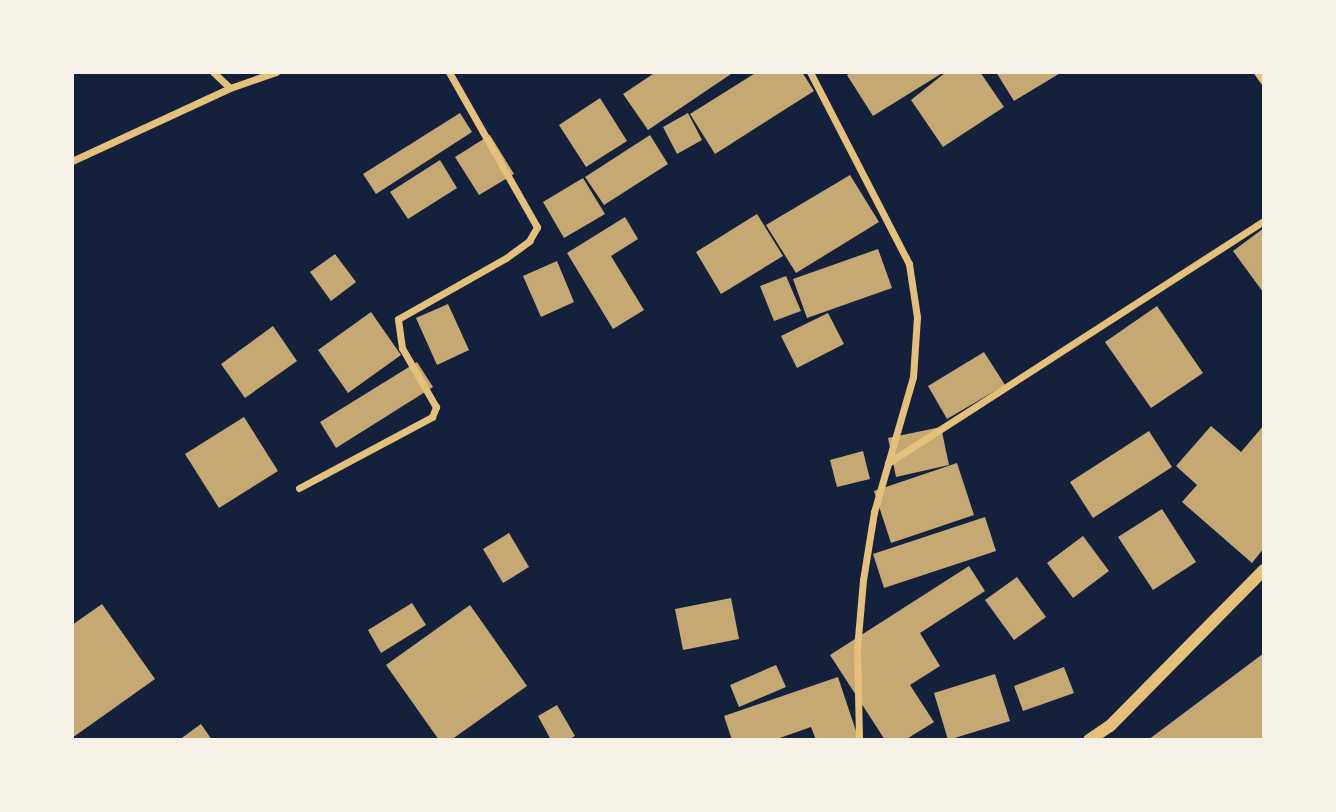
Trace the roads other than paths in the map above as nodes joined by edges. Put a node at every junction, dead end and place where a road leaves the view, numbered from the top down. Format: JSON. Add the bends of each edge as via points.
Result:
{"nodes":[{"id":1,"x":213,"y":72,"type":"edge"},
{"id":2,"x":276,"y":72,"type":"edge"},
{"id":3,"x":449,"y":72,"type":"edge"},
{"id":4,"x":810,"y":72,"type":"edge"},
{"id":5,"x":1257,"y":72,"type":"edge"},
{"id":6,"x":1264,"y":82,"type":"edge"},
{"id":7,"x":230,"y":88,"type":"junction"},
{"id":8,"x":72,"y":161,"type":"edge"},
{"id":9,"x":1264,"y":221,"type":"edge"},
{"id":10,"x":886,"y":463,"type":"junction"},
{"id":11,"x":299,"y":488,"type":"dead end"},
{"id":12,"x":1264,"y":570,"type":"edge"},
{"id":13,"x":859,"y":740,"type":"edge"},
{"id":14,"x":1089,"y":740,"type":"edge"}],
"edges":[{"from":1,"to":7,"type":"street"},
{"from":2,"to":7,"type":"street"},
{"from":3,"to":11,"type":"street","via":[[537,227],[528,241],[506,258],[398,319],[402,348],[436,407],[432,417]]},
{"from":4,"to":10,"type":"street","via":[[909,264],[917,317],[913,377],[902,426]]},
{"from":5,"to":6,"type":"street"},
{"from":7,"to":8,"type":"street"},
{"from":9,"to":10,"type":"street"},
{"from":10,"to":13,"type":"street","via":[[856,649]]},
{"from":12,"to":14,"type":"street","via":[[1110,726]]}]}
